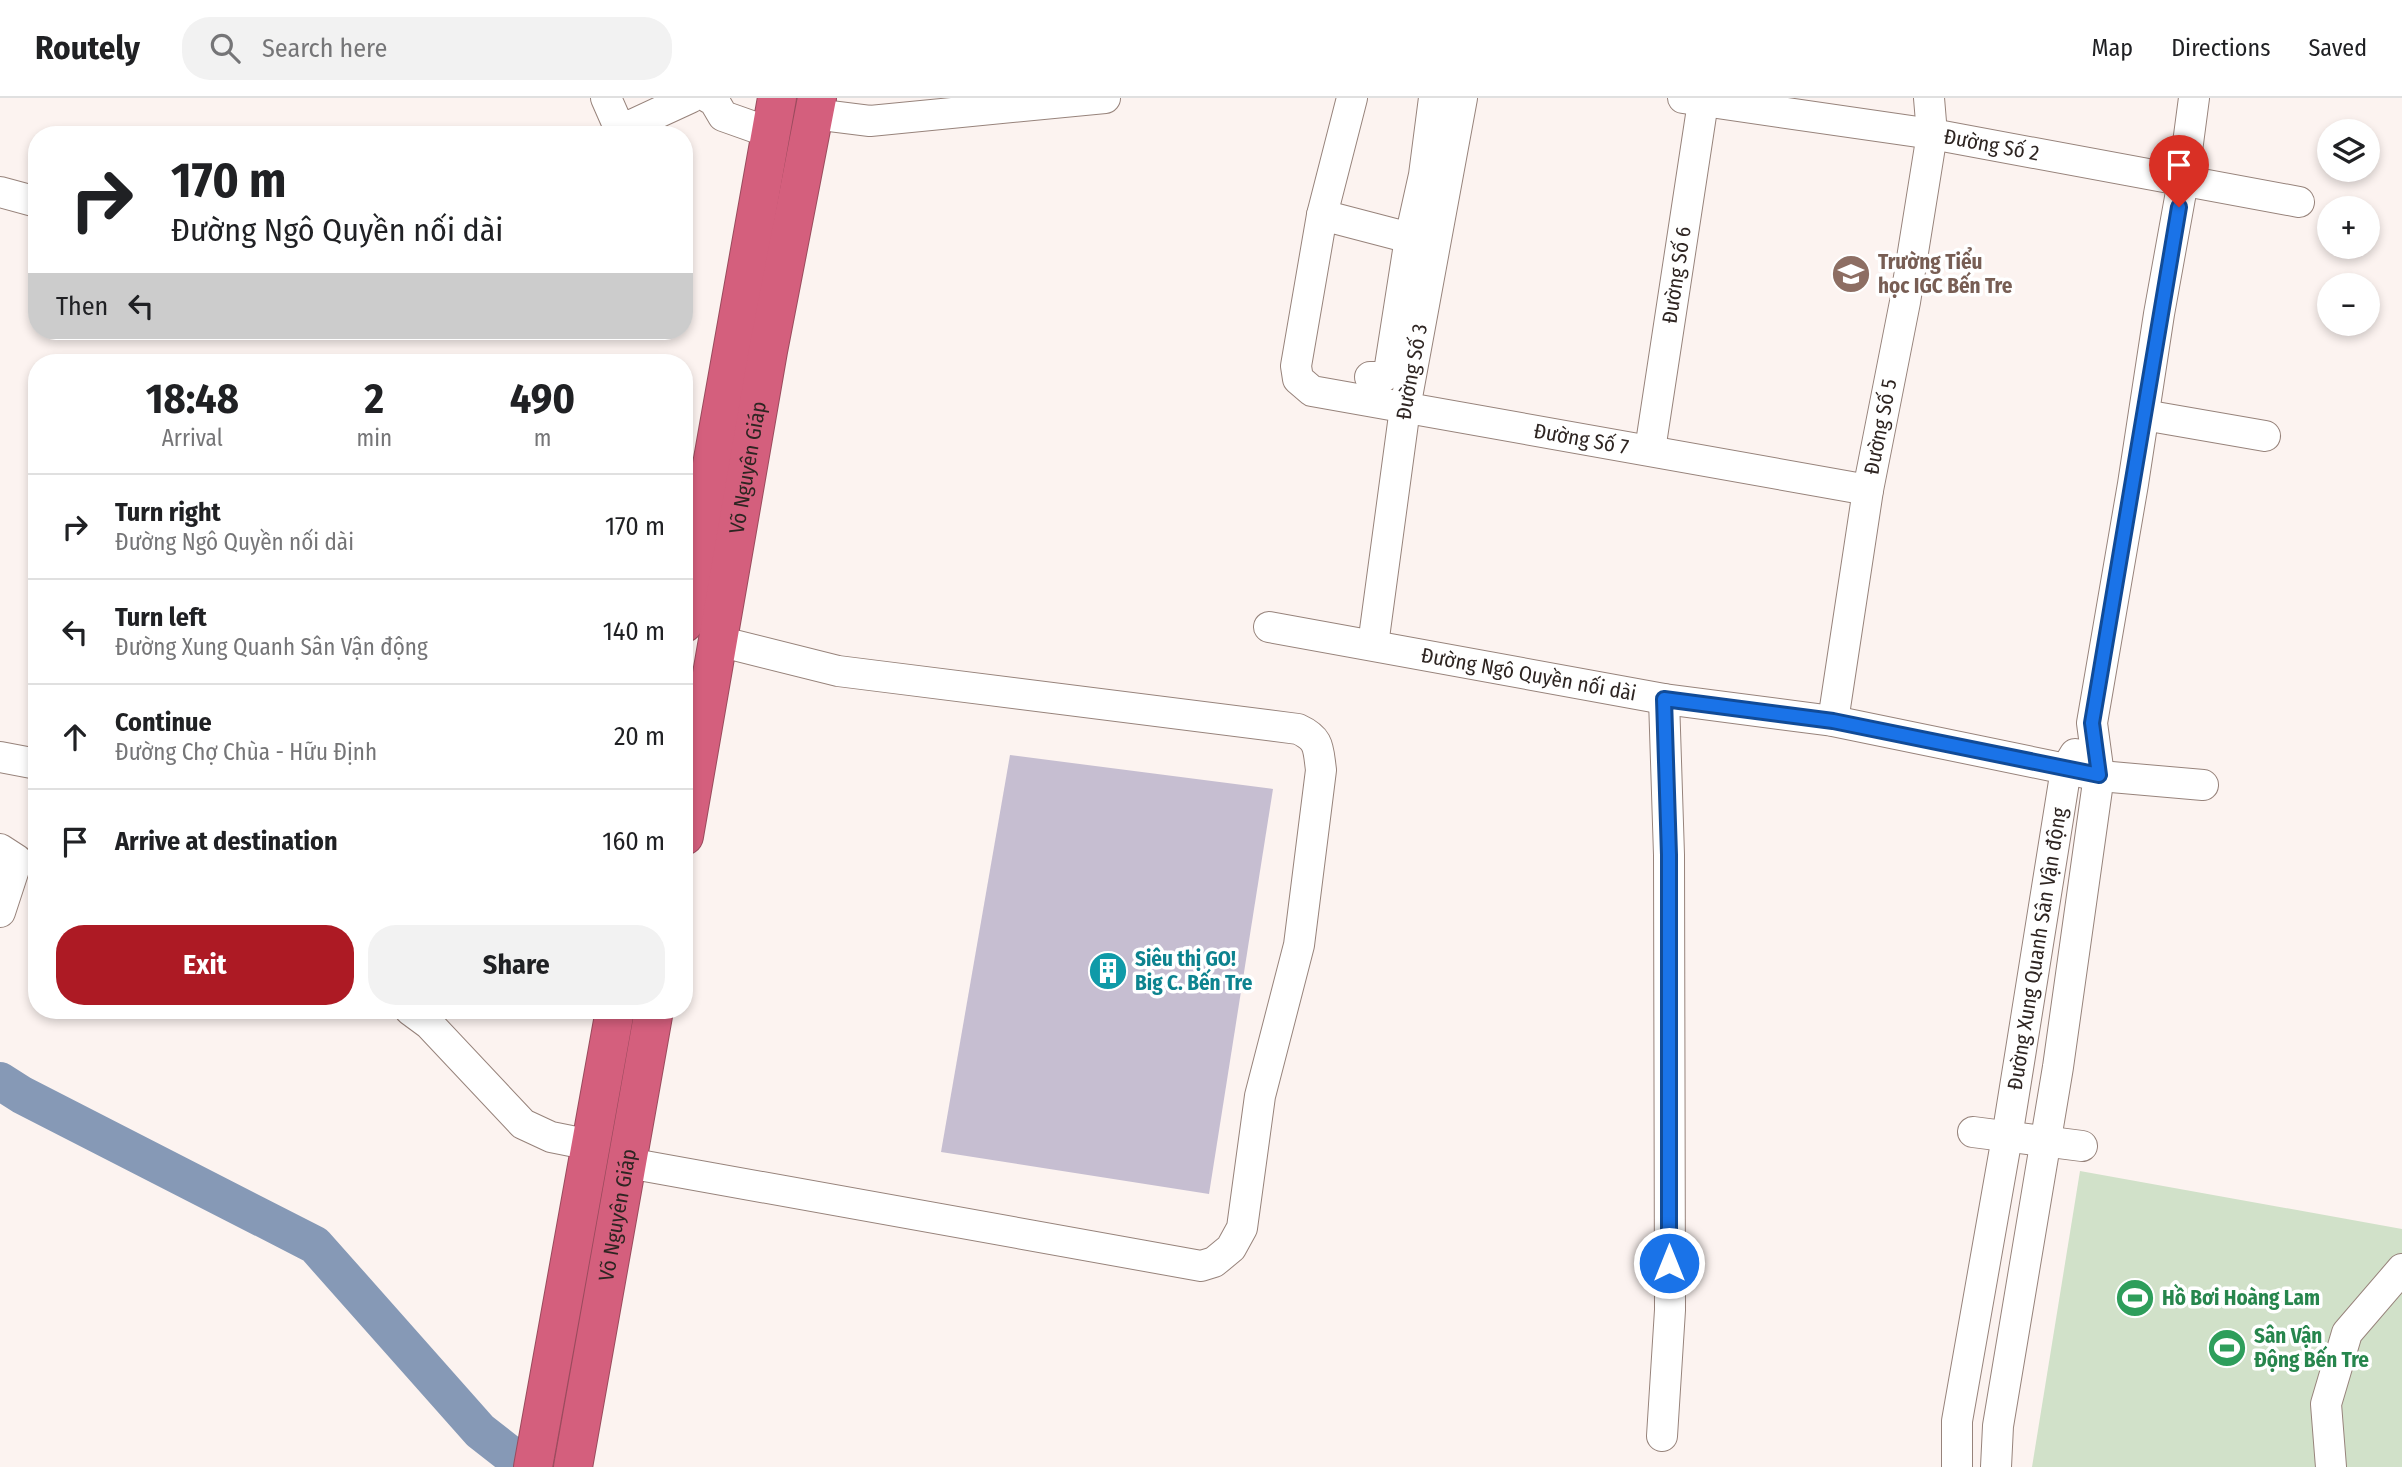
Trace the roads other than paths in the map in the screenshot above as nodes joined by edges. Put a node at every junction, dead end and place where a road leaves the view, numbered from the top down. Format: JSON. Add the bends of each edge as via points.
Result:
{"nodes":[{"id":1,"x":606,"y":98,"type":"edge"},
{"id":2,"x":690,"y":98,"type":"edge"},
{"id":3,"x":709,"y":98,"type":"edge"},
{"id":4,"x":1105,"y":98,"type":"edge"},
{"id":5,"x":1352,"y":98,"type":"edge"},
{"id":6,"x":1434,"y":98,"type":"edge"},
{"id":7,"x":1462,"y":98,"type":"edge"},
{"id":8,"x":1929,"y":98,"type":"edge"},
{"id":9,"x":2194,"y":98,"type":"edge"},
{"id":10,"x":1693,"y":100,"type":"edge"},
{"id":11,"x":815,"y":106,"type":"edge"},
{"id":12,"x":774,"y":116,"type":"edge"},
{"id":13,"x":622,"y":126,"type":"edge"},
{"id":14,"x":629,"y":126,"type":"edge"},
{"id":15,"x":1932,"y":134,"type":"junction"},
{"id":16,"x":2183,"y":181,"type":"junction"},
{"id":17,"x":0,"y":192,"type":"edge"},
{"id":18,"x":28,"y":200,"type":"edge"},
{"id":19,"x":2299,"y":202,"type":"dead end"},
{"id":20,"x":1322,"y":215,"type":"junction"},
{"id":21,"x":1410,"y":238,"type":"junction"},
{"id":22,"x":751,"y":348,"type":"junction"},
{"id":23,"x":1370,"y":377,"type":"dead end"},
{"id":24,"x":1405,"y":408,"type":"junction"},
{"id":25,"x":2144,"y":415,"type":"junction"},
{"id":26,"x":2265,"y":436,"type":"dead end"},
{"id":27,"x":1650,"y":450,"type":"junction"},
{"id":28,"x":1868,"y":490,"type":"junction"},
{"id":29,"x":693,"y":586,"type":"edge"},
{"id":30,"x":1269,"y":627,"type":"dead end"},
{"id":31,"x":718,"y":641,"type":"junction"},
{"id":32,"x":1373,"y":645,"type":"junction"},
{"id":33,"x":1664,"y":699,"type":"junction"},
{"id":34,"x":1833,"y":721,"type":"junction"},
{"id":35,"x":2092,"y":723,"type":"junction"},
{"id":36,"x":0,"y":757,"type":"edge"},
{"id":37,"x":28,"y":762,"type":"edge"},
{"id":38,"x":2066,"y":769,"type":"junction"},
{"id":39,"x":2099,"y":775,"type":"junction"},
{"id":40,"x":693,"y":784,"type":"edge"},
{"id":41,"x":2203,"y":785,"type":"dead end"},
{"id":42,"x":0,"y":849,"type":"edge"},
{"id":43,"x":0,"y":912,"type":"edge"},
{"id":44,"x":422,"y":1019,"type":"edge"},
{"id":45,"x":613,"y":1019,"type":"edge"},
{"id":46,"x":652,"y":1019,"type":"edge"},
{"id":47,"x":1973,"y":1132,"type":"dead end"},
{"id":48,"x":2007,"y":1137,"type":"junction"},
{"id":49,"x":2046,"y":1142,"type":"junction"},
{"id":50,"x":591,"y":1145,"type":"junction"},
{"id":51,"x":2082,"y":1146,"type":"dead end"},
{"id":52,"x":628,"y":1163,"type":"junction"},
{"id":53,"x":2402,"y":1269,"type":"edge"},
{"id":54,"x":1662,"y":1436,"type":"dead end"},
{"id":55,"x":533,"y":1467,"type":"edge"},
{"id":56,"x":573,"y":1467,"type":"edge"},
{"id":57,"x":1956,"y":1467,"type":"edge"},
{"id":58,"x":1996,"y":1467,"type":"edge"},
{"id":59,"x":2331,"y":1467,"type":"edge"}],
"edges":[{"from":1,"to":13,"type":"street"},
{"from":2,"to":14,"type":"street"},
{"from":3,"to":12,"type":"street","via":[[723,116]]},
{"from":4,"to":11,"type":"street","via":[[870,121]]},
{"from":5,"to":20,"type":"street"},
{"from":6,"to":21,"type":"street"},
{"from":7,"to":24,"type":"street","name":"Đường Số 3"},
{"from":8,"to":15,"type":"street","name":"Đường Số 5"},
{"from":9,"to":16,"type":"street"},
{"from":10,"to":15,"type":"street","name":"Đường Số 2"},
{"from":10,"to":27,"type":"street","name":"Đường Số 6"},
{"from":11,"to":22,"type":"highway","name":"Võ Nguyên Giáp"},
{"from":12,"to":22,"type":"highway","name":"Võ Nguyên Giáp"},
{"from":15,"to":16,"type":"street","name":"Đường Số 2"},
{"from":15,"to":28,"type":"street","name":"Đường Số 5"},
{"from":16,"to":19,"type":"street","name":"Đường Số 2"},
{"from":16,"to":25,"type":"street"},
{"from":17,"to":18,"type":"street"},
{"from":20,"to":21,"type":"street"},
{"from":20,"to":24,"type":"street","name":"Đường Số 7","via":[[1296,366],[1298,379],[1312,391]]},
{"from":21,"to":23,"type":"street","via":[[1389,372]]},
{"from":22,"to":29,"type":"highway","name":"Võ Nguyên Giáp"},
{"from":22,"to":31,"type":"highway","name":"Võ Nguyên Giáp"},
{"from":24,"to":27,"type":"street","name":"Đường Số 7"},
{"from":24,"to":32,"type":"street","name":"Đường Số 3"},
{"from":25,"to":26,"type":"street"},
{"from":25,"to":35,"type":"street"},
{"from":27,"to":28,"type":"street","name":"Đường Số 7"},
{"from":28,"to":34,"type":"street","name":"Đường Số 5"},
{"from":30,"to":32,"type":"street","name":"Đường Ngô Quyền nối dài"},
{"from":31,"to":40,"type":"highway","name":"Võ Nguyên Giáp"},
{"from":31,"to":52,"type":"street","via":[[838,671],[1309,734],[1318,744],[1321,770],[1298,945],[1259,1096],[1242,1228],[1231,1248],[1214,1262],[1201,1266]]},
{"from":32,"to":33,"type":"street","name":"Đường Ngô Quyền nối dài"},
{"from":33,"to":34,"type":"street","name":"Đường Ngô Quyền nối dài"},
{"from":33,"to":54,"type":"street","via":[[1670,1310]]},
{"from":34,"to":38,"type":"street","name":"Đường Ngô Quyền nối dài"},
{"from":35,"to":38,"type":"street","name":"Đường Xung Quanh Sân Vận động"},
{"from":35,"to":39,"type":"street","name":"Đường Xung Quanh Sân Vận động"},
{"from":36,"to":37,"type":"street"},
{"from":38,"to":39,"type":"street","name":"Đường Ngô Quyền nối dài"},
{"from":38,"to":48,"type":"street","name":"Đường Xung Quanh Sân Vận động"},
{"from":39,"to":41,"type":"street","name":"Đường Ngô Quyền nối dài"},
{"from":39,"to":49,"type":"street","name":"Đường Xung Quanh Sân Vận động"},
{"from":42,"to":43,"type":"street","via":[[17,860]]},
{"from":44,"to":50,"type":"street","via":[[523,1125],[551,1138]]},
{"from":45,"to":50,"type":"highway","name":"Võ Nguyên Giáp"},
{"from":46,"to":52,"type":"highway","name":"Võ Nguyên Giáp"},
{"from":47,"to":48,"type":"street"},
{"from":48,"to":49,"type":"street"},
{"from":48,"to":57,"type":"street","name":"Đường Xung Quanh Sân Vận động","via":[[1957,1421]]},
{"from":49,"to":51,"type":"street"},
{"from":49,"to":58,"type":"street","name":"Đường Xung Quanh Sân Vận động","via":[[1998,1426]]},
{"from":50,"to":55,"type":"highway","name":"Võ Nguyên Giáp"},
{"from":52,"to":56,"type":"highway","name":"Võ Nguyên Giáp"},
{"from":53,"to":59,"type":"street","via":[[2347,1334],[2326,1404]]}]}
